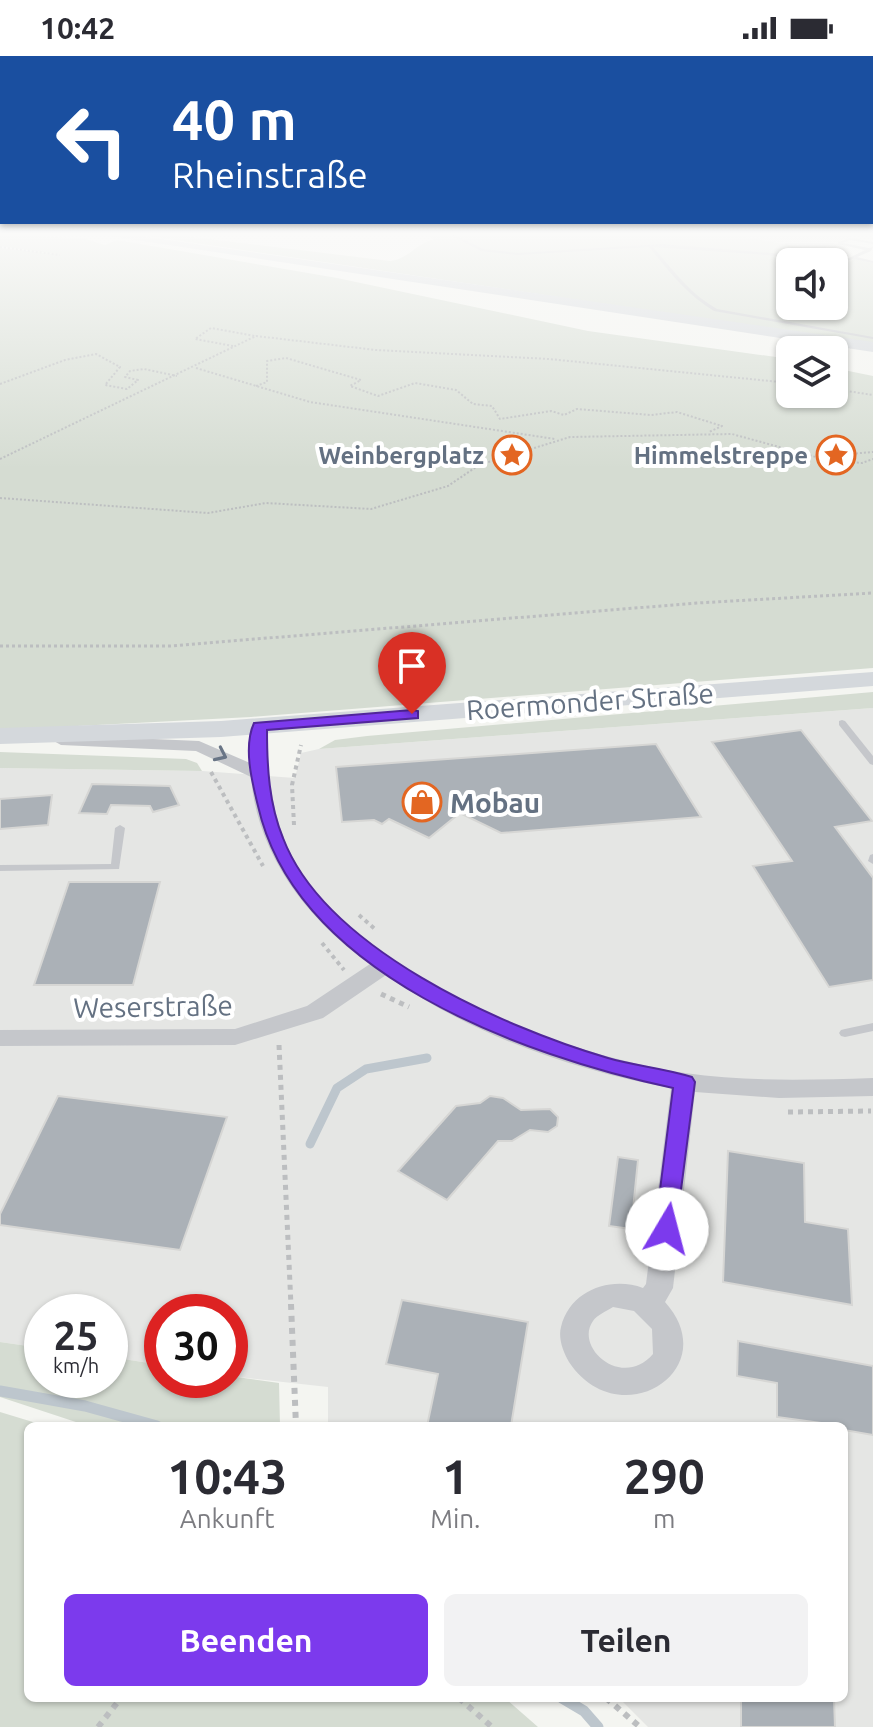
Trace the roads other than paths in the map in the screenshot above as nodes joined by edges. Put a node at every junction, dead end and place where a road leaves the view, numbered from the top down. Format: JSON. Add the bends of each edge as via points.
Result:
{"nodes":[{"id":1,"x":641,"y":313,"type":"edge"},
{"id":2,"x":733,"y":313,"type":"edge"},
{"id":3,"x":873,"y":338,"type":"edge"},
{"id":4,"x":873,"y":347,"type":"edge"},
{"id":5,"x":873,"y":679,"type":"edge"},
{"id":6,"x":842,"y":723,"type":"dead end"},
{"id":7,"x":259,"y":726,"type":"junction"},
{"id":8,"x":0,"y":736,"type":"edge"},
{"id":9,"x":34,"y":736,"type":"junction"},
{"id":10,"x":873,"y":762,"type":"edge"},
{"id":11,"x":258,"y":773,"type":"junction"},
{"id":12,"x":120,"y":828,"type":"dead end"},
{"id":13,"x":0,"y":868,"type":"edge"},
{"id":14,"x":385,"y":965,"type":"junction"},
{"id":15,"x":873,"y":1027,"type":"edge"},
{"id":16,"x":845,"y":1033,"type":"dead end"},
{"id":17,"x":0,"y":1038,"type":"edge"},
{"id":18,"x":684,"y":1082,"type":"junction"},
{"id":19,"x":873,"y":1087,"type":"edge"},
{"id":20,"x":647,"y":1305,"type":"dead end"}],
"edges":[{"from":1,"to":4,"type":"main road"},
{"from":2,"to":3,"type":"lane"},
{"from":5,"to":7,"type":"main road","name":"Roermonder Straße"},
{"from":6,"to":10,"type":"lane"},
{"from":7,"to":9,"type":"main road","name":"Roermonder Straße"},
{"from":7,"to":11,"type":"street"},
{"from":8,"to":9,"type":"main road","name":"Roermonder Straße"},
{"from":9,"to":11,"type":"street","one_way":true,"via":[[199,746]]},
{"from":11,"to":14,"type":"street","via":[[274,838],[290,871],[317,907]]},
{"from":12,"to":13,"type":"lane","via":[[116,867]]},
{"from":14,"to":17,"type":"street","name":"Weserstraße","via":[[315,1012],[235,1037]]},
{"from":14,"to":18,"type":"street","via":[[439,999],[522,1037],[610,1066]]},
{"from":15,"to":16,"type":"lane"},
{"from":18,"to":19,"type":"street","via":[[776,1090]]},
{"from":18,"to":20,"type":"street","via":[[659,1288]]}]}
